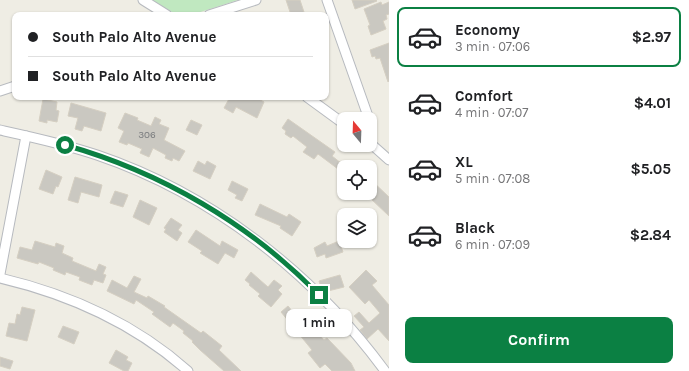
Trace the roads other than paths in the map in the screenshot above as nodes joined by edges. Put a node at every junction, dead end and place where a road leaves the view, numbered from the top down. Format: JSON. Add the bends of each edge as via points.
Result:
{"nodes":[{"id":1,"x":143,"y":0,"type":"edge"},
{"id":2,"x":256,"y":0,"type":"edge"},
{"id":3,"x":327,"y":0,"type":"edge"},
{"id":4,"x":162,"y":12,"type":"edge"},
{"id":5,"x":218,"y":12,"type":"edge"},
{"id":6,"x":12,"y":87,"type":"edge"},
{"id":7,"x":0,"y":91,"type":"edge"},
{"id":8,"x":311,"y":100,"type":"edge"},
{"id":9,"x":367,"y":112,"type":"edge"},
{"id":10,"x":337,"y":119,"type":"edge"},
{"id":11,"x":0,"y":130,"type":"edge"},
{"id":12,"x":26,"y":136,"type":"junction"},
{"id":13,"x":377,"y":149,"type":"edge"},
{"id":14,"x":389,"y":160,"type":"edge"},
{"id":15,"x":0,"y":274,"type":"edge"},
{"id":16,"x":0,"y":278,"type":"edge"},
{"id":17,"x":188,"y":371,"type":"edge"},
{"id":18,"x":385,"y":371,"type":"edge"}],
"edges":[{"from":1,"to":4,"type":"street"},
{"from":2,"to":5,"type":"street"},
{"from":3,"to":9,"type":"street"},
{"from":6,"to":7,"type":"street"},
{"from":8,"to":10,"type":"street"},
{"from":11,"to":12,"type":"street"},
{"from":12,"to":15,"type":"street"},
{"from":12,"to":18,"type":"street","via":[[76,148],[120,164],[172,187],[222,216],[273,253],[311,286],[352,329]]},
{"from":13,"to":14,"type":"street"},
{"from":16,"to":17,"type":"street","via":[[52,293],[108,318],[154,344]]}]}
